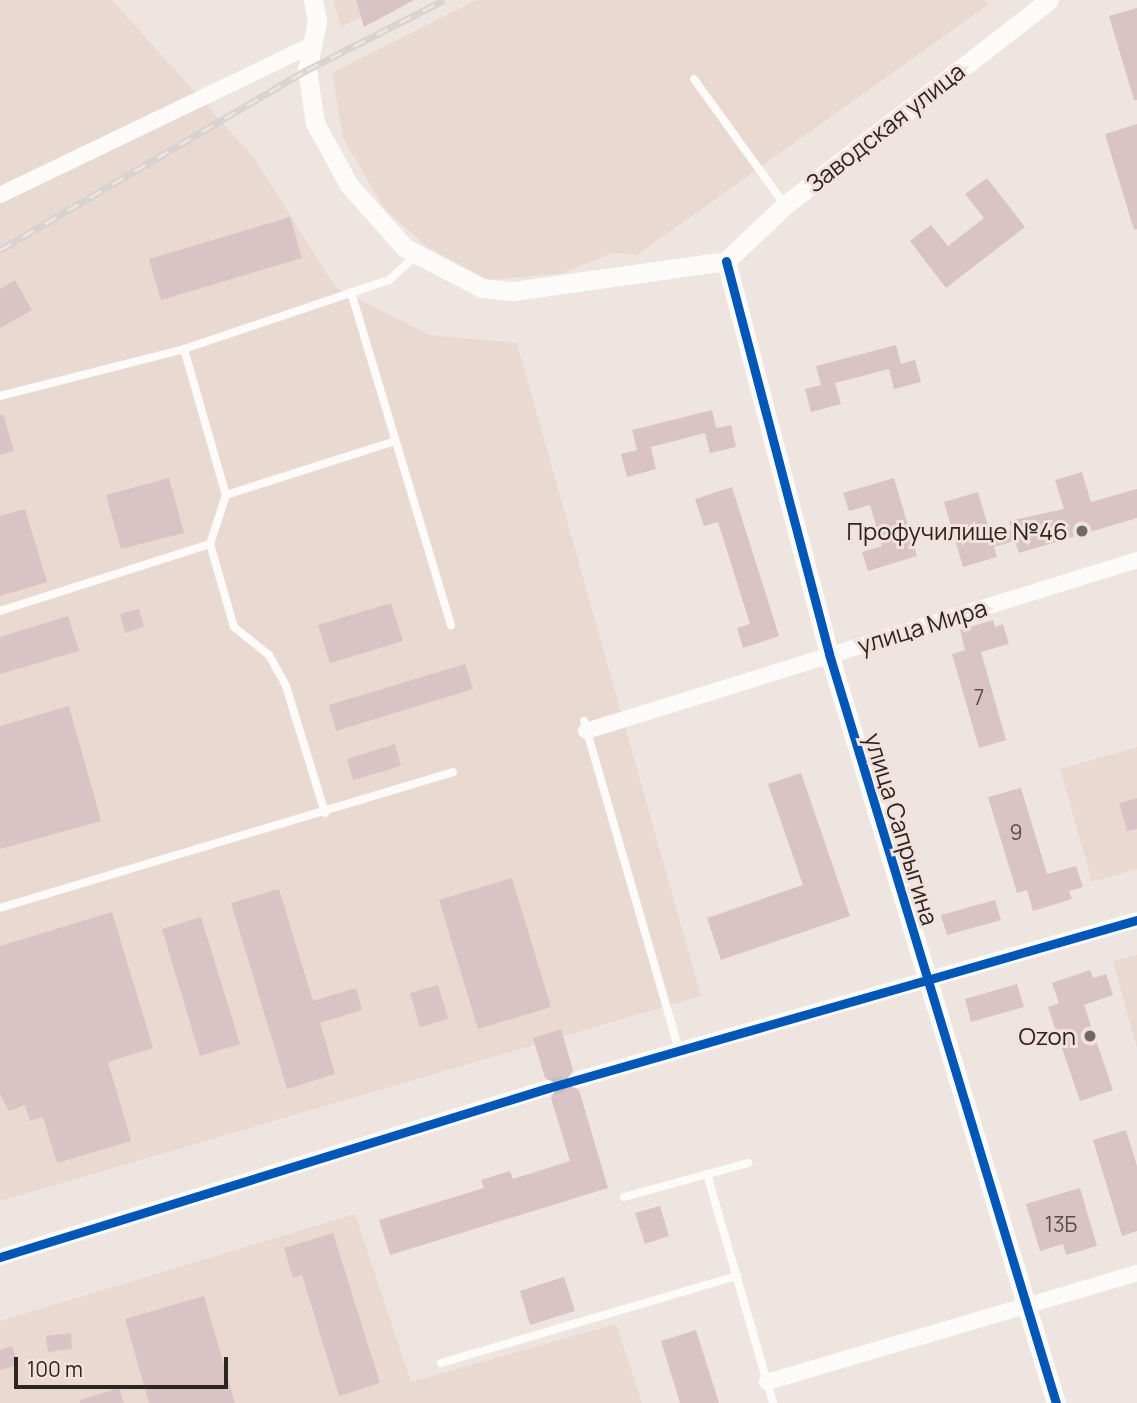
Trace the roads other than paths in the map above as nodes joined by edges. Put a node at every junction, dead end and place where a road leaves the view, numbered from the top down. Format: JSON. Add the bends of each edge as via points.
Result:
{"nodes":[{"id":1,"x":313,"y":0,"type":"edge"},
{"id":2,"x":1049,"y":0,"type":"edge"},
{"id":3,"x":310,"y":46,"type":"junction"},
{"id":4,"x":694,"y":79,"type":"dead end"},
{"id":5,"x":0,"y":195,"type":"edge"},
{"id":6,"x":785,"y":205,"type":"junction"},
{"id":7,"x":417,"y":255,"type":"junction"},
{"id":8,"x":726,"y":261,"type":"junction"},
{"id":9,"x":351,"y":292,"type":"junction"},
{"id":10,"x":184,"y":349,"type":"junction"},
{"id":11,"x":0,"y":396,"type":"edge"},
{"id":12,"x":395,"y":440,"type":"junction"},
{"id":13,"x":226,"y":495,"type":"junction"},
{"id":14,"x":210,"y":544,"type":"junction"},
{"id":15,"x":1137,"y":560,"type":"edge"},
{"id":16,"x":0,"y":611,"type":"edge"},
{"id":17,"x":451,"y":625,"type":"dead end"},
{"id":18,"x":829,"y":654,"type":"junction"},
{"id":19,"x":585,"y":726,"type":"joint"},
{"id":20,"x":453,"y":772,"type":"dead end"},
{"id":21,"x":325,"y":813,"type":"junction"},
{"id":22,"x":0,"y":908,"type":"edge"},
{"id":23,"x":1137,"y":920,"type":"edge"},
{"id":24,"x":928,"y":980,"type":"junction"},
{"id":25,"x":679,"y":1050,"type":"junction"},
{"id":26,"x":576,"y":1080,"type":"tunnel mouth"},
{"id":27,"x":548,"y":1088,"type":"tunnel mouth"},
{"id":28,"x":748,"y":1163,"type":"dead end"},
{"id":29,"x":707,"y":1174,"type":"junction"},
{"id":30,"x":624,"y":1197,"type":"dead end"},
{"id":31,"x":0,"y":1257,"type":"edge"},
{"id":32,"x":1137,"y":1273,"type":"edge"},
{"id":33,"x":737,"y":1276,"type":"junction"},
{"id":34,"x":1026,"y":1306,"type":"junction"},
{"id":35,"x":441,"y":1363,"type":"dead end"},
{"id":36,"x":767,"y":1382,"type":"junction"},
{"id":37,"x":773,"y":1403,"type":"edge"},
{"id":38,"x":1056,"y":1403,"type":"edge"}],
"edges":[{"from":1,"to":3,"type":"street"},
{"from":2,"to":6,"type":"street","name":"Заводская улица"},
{"from":3,"to":5,"type":"street"},
{"from":3,"to":7,"type":"street","via":[[310,97],[331,156],[375,218]]},
{"from":4,"to":6,"type":"lane"},
{"from":6,"to":8,"type":"street","name":"Заводская улица"},
{"from":7,"to":8,"type":"street","via":[[482,288],[513,290]]},
{"from":7,"to":9,"type":"lane","via":[[389,280]]},
{"from":8,"to":18,"type":"street","name":"улица Сапрыгина"},
{"from":9,"to":10,"type":"lane"},
{"from":9,"to":12,"type":"lane"},
{"from":10,"to":11,"type":"lane"},
{"from":10,"to":13,"type":"lane"},
{"from":12,"to":13,"type":"lane"},
{"from":12,"to":17,"type":"lane"},
{"from":13,"to":14,"type":"lane"},
{"from":14,"to":16,"type":"lane"},
{"from":14,"to":21,"type":"lane","via":[[234,626],[269,655],[286,686]]},
{"from":15,"to":18,"type":"street","name":"улица Мира"},
{"from":18,"to":19,"type":"street","name":"улица Мира"},
{"from":18,"to":24,"type":"street","name":"улица Сапрыгина"},
{"from":19,"to":25,"type":"lane"},
{"from":20,"to":21,"type":"lane"},
{"from":21,"to":22,"type":"lane"},
{"from":23,"to":24,"type":"street"},
{"from":24,"to":25,"type":"street"},
{"from":24,"to":34,"type":"street","name":"улица Сапрыгина"},
{"from":25,"to":26,"type":"street"},
{"from":27,"to":31,"type":"street"},
{"from":28,"to":29,"type":"lane"},
{"from":29,"to":30,"type":"lane"},
{"from":29,"to":33,"type":"lane"},
{"from":32,"to":34,"type":"street"},
{"from":33,"to":35,"type":"lane"},
{"from":33,"to":36,"type":"lane"},
{"from":34,"to":36,"type":"street"},
{"from":34,"to":38,"type":"street","name":"улица Сапрыгина"},
{"from":36,"to":37,"type":"lane"}]}
